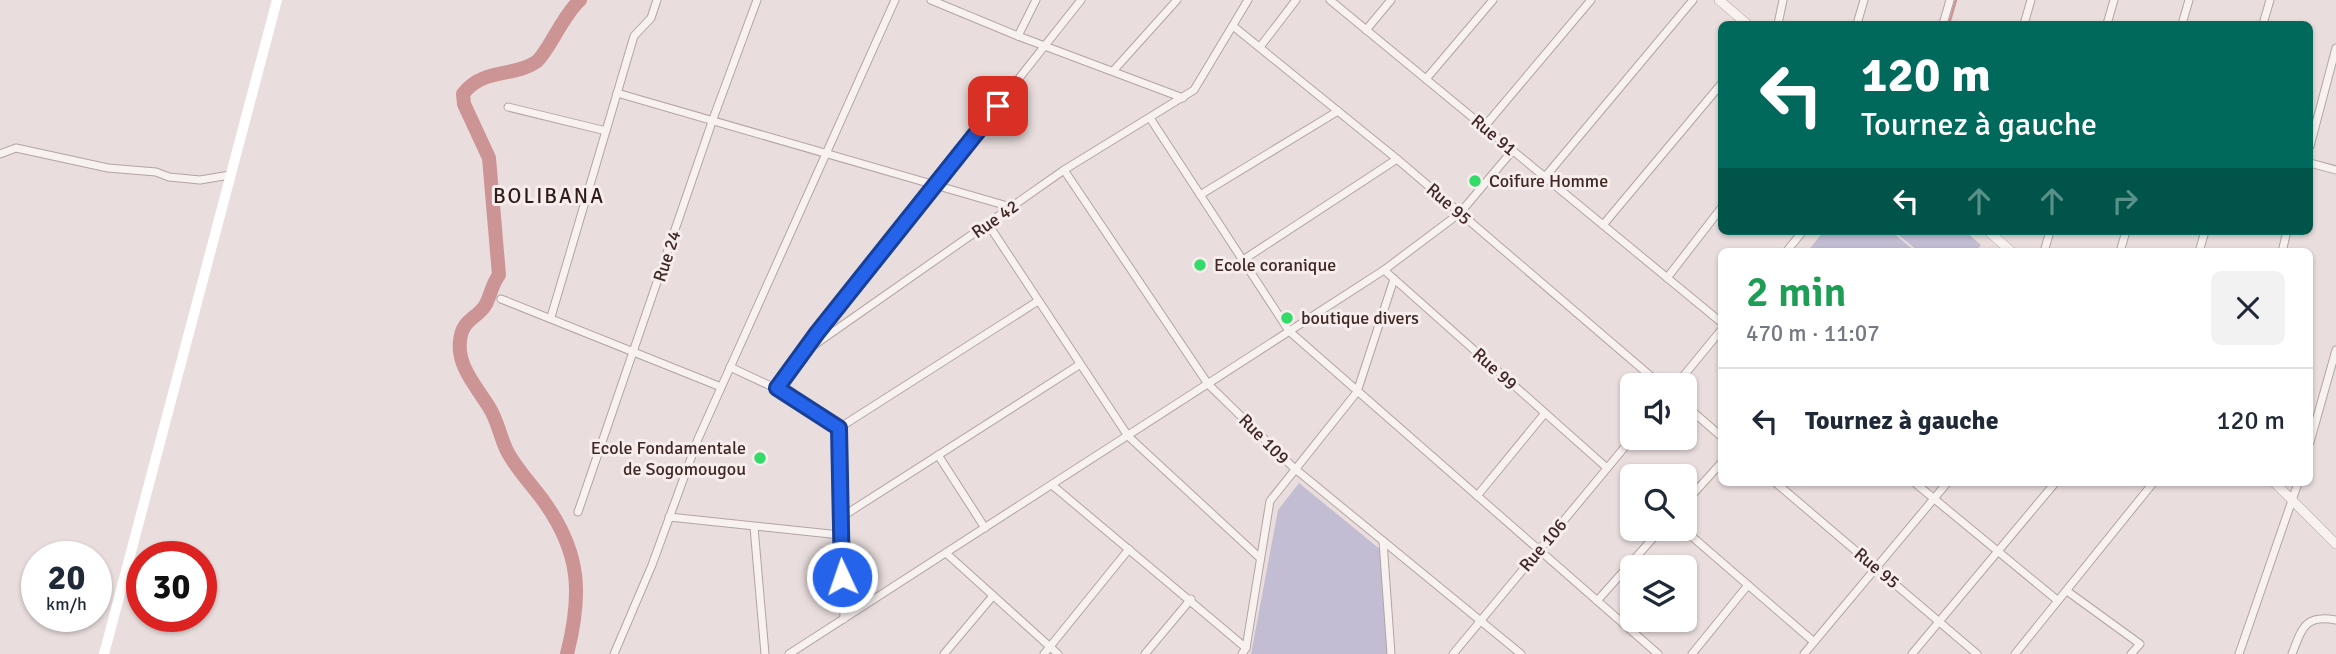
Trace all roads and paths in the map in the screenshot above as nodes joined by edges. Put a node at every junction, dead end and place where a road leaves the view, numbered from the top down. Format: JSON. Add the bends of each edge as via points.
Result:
{"nodes":[{"id":1,"x":277,"y":0,"type":"edge"},
{"id":2,"x":657,"y":0,"type":"edge"},
{"id":3,"x":757,"y":0,"type":"edge"},
{"id":4,"x":895,"y":0,"type":"edge"},
{"id":5,"x":932,"y":0,"type":"edge"},
{"id":6,"x":1036,"y":0,"type":"edge"},
{"id":7,"x":1081,"y":0,"type":"edge"},
{"id":8,"x":1177,"y":0,"type":"edge"},
{"id":9,"x":1248,"y":0,"type":"edge"},
{"id":10,"x":1296,"y":0,"type":"edge"},
{"id":11,"x":1331,"y":0,"type":"edge"},
{"id":12,"x":1391,"y":0,"type":"edge"},
{"id":13,"x":1493,"y":0,"type":"edge"},
{"id":14,"x":1591,"y":0,"type":"edge"},
{"id":15,"x":1693,"y":0,"type":"edge"},
{"id":16,"x":1719,"y":0,"type":"edge"},
{"id":17,"x":1783,"y":0,"type":"edge"},
{"id":18,"x":1864,"y":0,"type":"edge"},
{"id":19,"x":1950,"y":0,"type":"edge"},
{"id":20,"x":2031,"y":0,"type":"edge"},
{"id":21,"x":2114,"y":0,"type":"edge"},
{"id":22,"x":2189,"y":0,"type":"edge"},
{"id":23,"x":2270,"y":0,"type":"edge"},
{"id":24,"x":1744,"y":21,"type":"edge"},
{"id":25,"x":1779,"y":21,"type":"edge"},
{"id":26,"x":1858,"y":21,"type":"edge"},
{"id":27,"x":1944,"y":21,"type":"edge"},
{"id":28,"x":2025,"y":21,"type":"edge"},
{"id":29,"x":2108,"y":21,"type":"edge"},
{"id":30,"x":2183,"y":21,"type":"edge"},
{"id":31,"x":2264,"y":21,"type":"edge"},
{"id":32,"x":1233,"y":26,"type":"junction"},
{"id":33,"x":1366,"y":30,"type":"junction"},
{"id":34,"x":1018,"y":36,"type":"junction"},
{"id":35,"x":1046,"y":46,"type":"junction"},
{"id":36,"x":1260,"y":47,"type":"junction"},
{"id":37,"x":2336,"y":48,"type":"edge"},
{"id":38,"x":1114,"y":70,"type":"junction"},
{"id":39,"x":1426,"y":79,"type":"junction"},
{"id":40,"x":1718,"y":88,"type":"edge"},
{"id":41,"x":617,"y":93,"type":"junction"},
{"id":42,"x":1182,"y":98,"type":"junction"},
{"id":43,"x":508,"y":107,"type":"dead end"},
{"id":44,"x":1338,"y":111,"type":"junction"},
{"id":45,"x":1150,"y":118,"type":"junction"},
{"id":46,"x":713,"y":119,"type":"junction"},
{"id":47,"x":1484,"y":127,"type":"junction"},
{"id":48,"x":606,"y":131,"type":"junction"},
{"id":49,"x":2313,"y":135,"type":"edge"},
{"id":50,"x":1513,"y":150,"type":"junction"},
{"id":51,"x":825,"y":152,"type":"junction"},
{"id":52,"x":0,"y":154,"type":"edge"},
{"id":53,"x":1397,"y":159,"type":"junction"},
{"id":54,"x":2313,"y":164,"type":"edge"},
{"id":55,"x":1064,"y":170,"type":"junction"},
{"id":56,"x":2336,"y":170,"type":"edge"},
{"id":57,"x":230,"y":175,"type":"junction"},
{"id":58,"x":1545,"y":177,"type":"junction"},
{"id":59,"x":933,"y":185,"type":"junction"},
{"id":60,"x":1200,"y":195,"type":"junction"},
{"id":61,"x":1010,"y":207,"type":"junction"},
{"id":62,"x":1718,"y":212,"type":"edge"},
{"id":63,"x":1460,"y":213,"type":"junction"},
{"id":64,"x":988,"y":224,"type":"junction"},
{"id":65,"x":1603,"y":225,"type":"junction"},
{"id":66,"x":1993,"y":235,"type":"edge"},
{"id":67,"x":2007,"y":248,"type":"edge"},
{"id":68,"x":1243,"y":260,"type":"junction"},
{"id":69,"x":1384,"y":270,"type":"junction"},
{"id":70,"x":1667,"y":278,"type":"junction"},
{"id":71,"x":1394,"y":279,"type":"junction"},
{"id":72,"x":501,"y":299,"type":"dead end"},
{"id":73,"x":1038,"y":301,"type":"junction"},
{"id":74,"x":551,"y":317,"type":"junction"},
{"id":75,"x":1718,"y":320,"type":"edge"},
{"id":76,"x":1290,"y":331,"type":"junction"},
{"id":77,"x":1718,"y":334,"type":"edge"},
{"id":78,"x":2336,"y":350,"type":"edge"},
{"id":79,"x":635,"y":352,"type":"junction"},
{"id":80,"x":800,"y":355,"type":"junction"},
{"id":81,"x":2335,"y":362,"type":"edge"},
{"id":82,"x":1079,"y":365,"type":"junction"},
{"id":83,"x":730,"y":367,"type":"junction"},
{"id":84,"x":1647,"y":373,"type":"edge"},
{"id":85,"x":1686,"y":373,"type":"edge"},
{"id":86,"x":1208,"y":384,"type":"junction"},
{"id":87,"x":721,"y":387,"type":"junction"},
{"id":88,"x":777,"y":388,"type":"junction"},
{"id":89,"x":1357,"y":392,"type":"junction"},
{"id":90,"x":1545,"y":413,"type":"junction"},
{"id":91,"x":1697,"y":415,"type":"edge"},
{"id":92,"x":839,"y":428,"type":"junction"},
{"id":93,"x":2313,"y":432,"type":"edge"},
{"id":94,"x":1718,"y":434,"type":"edge"},
{"id":95,"x":1128,"y":436,"type":"junction"},
{"id":96,"x":1622,"y":450,"type":"edge"},
{"id":97,"x":938,"y":455,"type":"junction"},
{"id":98,"x":1718,"y":466,"type":"edge"},
{"id":99,"x":1294,"y":468,"type":"junction"},
{"id":100,"x":1607,"y":468,"type":"junction"},
{"id":101,"x":1052,"y":485,"type":"junction"},
{"id":102,"x":1780,"y":486,"type":"edge"},
{"id":103,"x":1919,"y":486,"type":"edge"},
{"id":104,"x":1944,"y":486,"type":"edge"},
{"id":105,"x":2052,"y":486,"type":"edge"},
{"id":106,"x":2152,"y":486,"type":"edge"},
{"id":107,"x":2278,"y":486,"type":"edge"},
{"id":108,"x":2297,"y":486,"type":"edge"},
{"id":109,"x":1697,"y":490,"type":"edge"},
{"id":110,"x":1477,"y":496,"type":"junction"},
{"id":111,"x":1934,"y":498,"type":"junction"},
{"id":112,"x":2293,"y":500,"type":"junction"},
{"id":113,"x":579,"y":512,"type":"dead end"},
{"id":114,"x":669,"y":517,"type":"junction"},
{"id":115,"x":840,"y":518,"type":"junction"},
{"id":116,"x":754,"y":527,"type":"junction"},
{"id":117,"x":985,"y":528,"type":"junction"},
{"id":118,"x":2325,"y":531,"type":"junction"},
{"id":119,"x":840,"y":535,"type":"junction"},
{"id":120,"x":2336,"y":538,"type":"edge"},
{"id":121,"x":1383,"y":541,"type":"junction"},
{"id":122,"x":1650,"y":541,"type":"edge"},
{"id":123,"x":1697,"y":541,"type":"edge"},
{"id":124,"x":2336,"y":544,"type":"edge"},
{"id":125,"x":1129,"y":549,"type":"junction"},
{"id":126,"x":1539,"y":550,"type":"junction"},
{"id":127,"x":1996,"y":550,"type":"junction"},
{"id":128,"x":946,"y":553,"type":"junction"},
{"id":129,"x":1260,"y":558,"type":"junction"},
{"id":130,"x":1876,"y":568,"type":"junction"},
{"id":131,"x":1748,"y":585,"type":"junction"},
{"id":132,"x":2067,"y":591,"type":"junction"},
{"id":133,"x":992,"y":597,"type":"junction"},
{"id":134,"x":1191,"y":599,"type":"junction"},
{"id":135,"x":2057,"y":600,"type":"junction"},
{"id":136,"x":1597,"y":601,"type":"junction"},
{"id":137,"x":844,"y":619,"type":"junction"},
{"id":138,"x":2336,"y":620,"type":"edge"},
{"id":139,"x":1480,"y":621,"type":"junction"},
{"id":140,"x":1939,"y":621,"type":"junction"},
{"id":141,"x":1814,"y":642,"type":"junction"},
{"id":142,"x":1049,"y":647,"type":"junction"},
{"id":143,"x":1244,"y":651,"type":"edge"},
{"id":144,"x":104,"y":654,"type":"edge"},
{"id":145,"x":614,"y":654,"type":"edge"},
{"id":146,"x":765,"y":654,"type":"edge"},
{"id":147,"x":789,"y":654,"type":"edge"},
{"id":148,"x":944,"y":654,"type":"edge"},
{"id":149,"x":1044,"y":654,"type":"edge"},
{"id":150,"x":1058,"y":654,"type":"edge"},
{"id":151,"x":1145,"y":654,"type":"edge"},
{"id":152,"x":1391,"y":654,"type":"edge"},
{"id":153,"x":1453,"y":654,"type":"edge"},
{"id":154,"x":1521,"y":654,"type":"edge"},
{"id":155,"x":1658,"y":654,"type":"edge"},
{"id":156,"x":1692,"y":654,"type":"edge"},
{"id":157,"x":1804,"y":654,"type":"edge"},
{"id":158,"x":1912,"y":654,"type":"edge"},
{"id":159,"x":1977,"y":654,"type":"edge"},
{"id":160,"x":2015,"y":654,"type":"edge"},
{"id":161,"x":2131,"y":654,"type":"edge"},
{"id":162,"x":2239,"y":654,"type":"edge"},
{"id":163,"x":2292,"y":654,"type":"edge"}],
"edges":[{"from":1,"to":57,"type":"main road"},
{"from":2,"to":41,"type":"street","via":[[651,18],[634,36]]},
{"from":3,"to":46,"type":"street","name":"Rue 24"},
{"from":4,"to":51,"type":"street"},
{"from":5,"to":34,"type":"street"},
{"from":6,"to":34,"type":"street"},
{"from":7,"to":35,"type":"street","name":"Rue 42"},
{"from":8,"to":38,"type":"street"},
{"from":9,"to":32,"type":"street"},
{"from":10,"to":36,"type":"street"},
{"from":11,"to":33,"type":"street","name":"Rue 91"},
{"from":12,"to":33,"type":"street"},
{"from":13,"to":39,"type":"street"},
{"from":14,"to":47,"type":"street"},
{"from":15,"to":58,"type":"street"},
{"from":16,"to":24,"type":"street"},
{"from":17,"to":25,"type":"street"},
{"from":18,"to":26,"type":"street"},
{"from":19,"to":27,"type":"street"},
{"from":20,"to":28,"type":"street"},
{"from":21,"to":29,"type":"street"},
{"from":22,"to":30,"type":"street"},
{"from":23,"to":31,"type":"street"},
{"from":32,"to":36,"type":"street","name":"Rue 95"},
{"from":32,"to":42,"type":"street","name":"Rue 42","via":[[1194,90]]},
{"from":33,"to":39,"type":"street","name":"Rue 91"},
{"from":34,"to":35,"type":"street"},
{"from":35,"to":38,"type":"street"},
{"from":35,"to":59,"type":"street","name":"Rue 42"},
{"from":36,"to":44,"type":"street","name":"Rue 95"},
{"from":37,"to":49,"type":"street"},
{"from":38,"to":42,"type":"street"},
{"from":39,"to":47,"type":"street","name":"Rue 91"},
{"from":40,"to":65,"type":"street"},
{"from":41,"to":46,"type":"street"},
{"from":41,"to":48,"type":"street"},
{"from":42,"to":45,"type":"street","name":"Rue 42"},
{"from":43,"to":48,"type":"street"},
{"from":44,"to":53,"type":"street","name":"Rue 95"},
{"from":44,"to":60,"type":"street"},
{"from":45,"to":55,"type":"street","name":"Rue 42"},
{"from":45,"to":60,"type":"street"},
{"from":46,"to":51,"type":"street"},
{"from":46,"to":79,"type":"street","name":"Rue 24"},
{"from":47,"to":50,"type":"street","name":"Rue 91"},
{"from":48,"to":74,"type":"street"},
{"from":50,"to":58,"type":"street","name":"Rue 91"},
{"from":50,"to":63,"type":"street"},
{"from":51,"to":59,"type":"street"},
{"from":51,"to":83,"type":"street"},
{"from":52,"to":57,"type":"street","via":[[16,148],[108,168],[200,180]]},
{"from":53,"to":63,"type":"street","name":"Rue 95"},
{"from":53,"to":68,"type":"street"},
{"from":54,"to":56,"type":"street"},
{"from":55,"to":61,"type":"street","name":"Rue 42"},
{"from":55,"to":86,"type":"street","name":"Rue 109"},
{"from":57,"to":144,"type":"main road"},
{"from":58,"to":65,"type":"street","name":"Rue 91"},
{"from":59,"to":61,"type":"street"},
{"from":59,"to":80,"type":"street","name":"Rue 42"},
{"from":60,"to":68,"type":"street"},
{"from":61,"to":64,"type":"street","name":"Rue 42"},
{"from":62,"to":70,"type":"street"},
{"from":63,"to":69,"type":"street"},
{"from":63,"to":84,"type":"street","name":"Rue 95"},
{"from":64,"to":73,"type":"street"},
{"from":64,"to":80,"type":"street","name":"Rue 42"},
{"from":65,"to":70,"type":"street","name":"Rue 91"},
{"from":66,"to":67,"type":"street"},
{"from":68,"to":76,"type":"street"},
{"from":69,"to":71,"type":"street","name":"Rue 99"},
{"from":69,"to":76,"type":"street"},
{"from":70,"to":75,"type":"street","name":"Rue 91"},
{"from":71,"to":89,"type":"street"},
{"from":71,"to":90,"type":"street","name":"Rue 99"},
{"from":72,"to":74,"type":"street"},
{"from":73,"to":82,"type":"street"},
{"from":73,"to":92,"type":"street"},
{"from":74,"to":79,"type":"street"},
{"from":76,"to":86,"type":"street"},
{"from":76,"to":89,"type":"street"},
{"from":77,"to":85,"type":"street"},
{"from":78,"to":81,"type":"street"},
{"from":79,"to":87,"type":"street"},
{"from":79,"to":113,"type":"street","name":"Rue 24"},
{"from":80,"to":88,"type":"street","name":"Rue 42"},
{"from":81,"to":93,"type":"street"},
{"from":82,"to":95,"type":"street"},
{"from":82,"to":97,"type":"street"},
{"from":83,"to":87,"type":"street"},
{"from":83,"to":88,"type":"street"},
{"from":86,"to":95,"type":"street"},
{"from":86,"to":99,"type":"street","name":"Rue 109"},
{"from":87,"to":114,"type":"street"},
{"from":88,"to":92,"type":"street"},
{"from":89,"to":99,"type":"street"},
{"from":89,"to":110,"type":"street"},
{"from":90,"to":100,"type":"street","name":"Rue 99"},
{"from":90,"to":110,"type":"street"},
{"from":91,"to":94,"type":"street"},
{"from":92,"to":115,"type":"street"},
{"from":95,"to":101,"type":"street"},
{"from":95,"to":129,"type":"street"},
{"from":96,"to":100,"type":"street","name":"Rue 106"},
{"from":97,"to":115,"type":"street"},
{"from":97,"to":117,"type":"street"},
{"from":98,"to":109,"type":"street"},
{"from":99,"to":121,"type":"street","name":"Rue 109"},
{"from":99,"to":129,"type":"street","via":[[1270,501]]},
{"from":100,"to":126,"type":"street","name":"Rue 106"},
{"from":101,"to":117,"type":"street"},
{"from":101,"to":125,"type":"street"},
{"from":102,"to":130,"type":"street","name":"Rue 95"},
{"from":103,"to":111,"type":"street"},
{"from":104,"to":111,"type":"street"},
{"from":105,"to":127,"type":"street"},
{"from":106,"to":132,"type":"street"},
{"from":107,"to":112,"type":"street"},
{"from":108,"to":112,"type":"street"},
{"from":110,"to":126,"type":"street"},
{"from":111,"to":127,"type":"street"},
{"from":111,"to":130,"type":"street"},
{"from":112,"to":118,"type":"street"},
{"from":112,"to":162,"type":"street"},
{"from":114,"to":116,"type":"street"},
{"from":114,"to":145,"type":"street"},
{"from":115,"to":119,"type":"street"},
{"from":116,"to":119,"type":"street"},
{"from":116,"to":146,"type":"street"},
{"from":117,"to":128,"type":"street"},
{"from":118,"to":120,"type":"street"},
{"from":118,"to":124,"type":"street"},
{"from":119,"to":137,"type":"street"},
{"from":121,"to":139,"type":"street","name":"Rue 109"},
{"from":121,"to":152,"type":"street"},
{"from":122,"to":136,"type":"street"},
{"from":123,"to":131,"type":"street"},
{"from":125,"to":134,"type":"street"},
{"from":125,"to":142,"type":"street"},
{"from":126,"to":136,"type":"street"},
{"from":126,"to":139,"type":"street","name":"Rue 106"},
{"from":127,"to":135,"type":"street"},
{"from":127,"to":140,"type":"street"},
{"from":128,"to":133,"type":"street"},
{"from":128,"to":137,"type":"street"},
{"from":129,"to":143,"type":"street"},
{"from":130,"to":140,"type":"street","name":"Rue 95"},
{"from":130,"to":141,"type":"street"},
{"from":131,"to":141,"type":"street"},
{"from":131,"to":156,"type":"street"},
{"from":132,"to":135,"type":"street"},
{"from":132,"to":161,"type":"street","via":[[2140,644]]},
{"from":133,"to":142,"type":"street"},
{"from":133,"to":148,"type":"street"},
{"from":134,"to":143,"type":"street"},
{"from":134,"to":151,"type":"street"},
{"from":135,"to":160,"type":"street"},
{"from":136,"to":155,"type":"street"},
{"from":137,"to":147,"type":"street"},
{"from":138,"to":163,"type":"street","via":[[2318,617],[2306,623]]},
{"from":139,"to":153,"type":"street","name":"Rue 106"},
{"from":139,"to":154,"type":"street","name":"Rue 109"},
{"from":140,"to":158,"type":"street"},
{"from":140,"to":159,"type":"street","name":"Rue 95"},
{"from":141,"to":157,"type":"street"},
{"from":142,"to":149,"type":"street"},
{"from":142,"to":150,"type":"street"}]}
